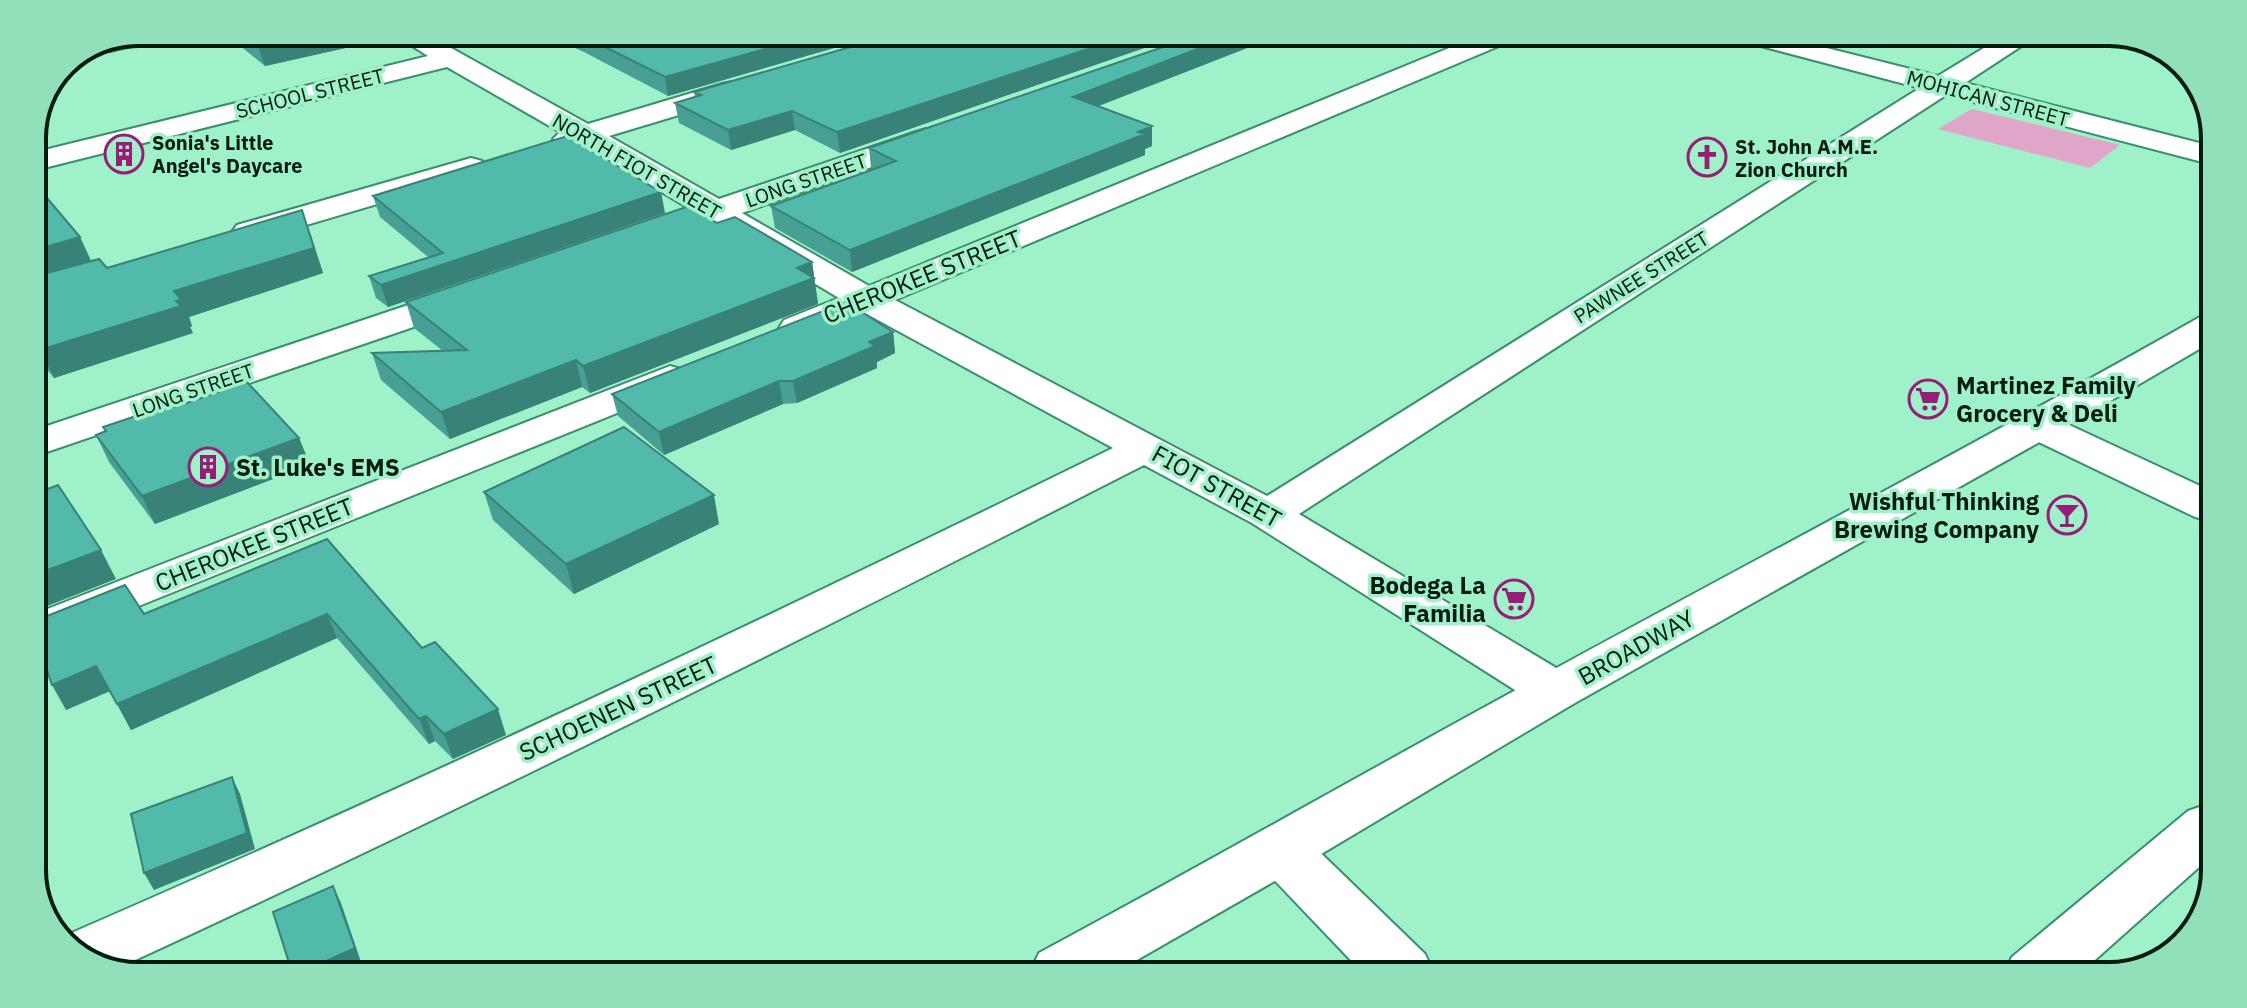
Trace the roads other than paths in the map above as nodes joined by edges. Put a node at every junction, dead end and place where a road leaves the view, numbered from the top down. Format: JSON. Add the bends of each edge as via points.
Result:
{"nodes":[{"id":1,"x":427,"y":46,"type":"edge"},
{"id":2,"x":1478,"y":46,"type":"edge"},
{"id":3,"x":1789,"y":46,"type":"edge"},
{"id":4,"x":2005,"y":46,"type":"edge"},
{"id":5,"x":449,"y":59,"type":"junction"},
{"id":6,"x":767,"y":80,"type":"edge"},
{"id":7,"x":1942,"y":86,"type":"junction"},
{"id":8,"x":949,"y":130,"type":"edge"},
{"id":9,"x":585,"y":134,"type":"junction"},
{"id":10,"x":539,"y":147,"type":"edge"},
{"id":11,"x":2201,"y":152,"type":"edge"},
{"id":12,"x":46,"y":159,"type":"edge"},
{"id":13,"x":493,"y":161,"type":"edge"},
{"id":14,"x":714,"y":212,"type":"junction"},
{"id":15,"x":670,"y":227,"type":"edge"},
{"id":16,"x":216,"y":241,"type":"edge"},
{"id":17,"x":492,"y":288,"type":"edge"},
{"id":18,"x":868,"y":300,"type":"junction"},
{"id":19,"x":2201,"y":332,"type":"edge"},
{"id":20,"x":765,"y":341,"type":"edge"},
{"id":21,"x":707,"y":364,"type":"edge"},
{"id":22,"x":2038,"y":426,"type":"junction"},
{"id":23,"x":46,"y":440,"type":"edge"},
{"id":24,"x":1147,"y":447,"type":"junction"},
{"id":25,"x":2201,"y":503,"type":"edge"},
{"id":26,"x":1268,"y":514,"type":"junction"},
{"id":27,"x":46,"y":627,"type":"edge"},
{"id":28,"x":1555,"y":691,"type":"junction"},
{"id":29,"x":2201,"y":832,"type":"edge"},
{"id":30,"x":1281,"y":850,"type":"junction"},
{"id":31,"x":94,"y":951,"type":"edge"},
{"id":32,"x":1079,"y":962,"type":"edge"},
{"id":33,"x":1392,"y":962,"type":"edge"},
{"id":34,"x":2050,"y":962,"type":"edge"}],
"edges":[{"from":1,"to":5,"type":"street","name":"NORTH FIOT STREET"},
{"from":2,"to":18,"type":"street","name":"CHEROKEE STREET"},
{"from":3,"to":7,"type":"street","name":"MOHICAN STREET"},
{"from":4,"to":7,"type":"street","name":"PAWNEE STREET"},
{"from":5,"to":9,"type":"street","name":"NORTH FIOT STREET"},
{"from":5,"to":12,"type":"street","name":"SCHOOL STREET"},
{"from":6,"to":9,"type":"street"},
{"from":7,"to":11,"type":"street","name":"MOHICAN STREET"},
{"from":7,"to":26,"type":"street","name":"PAWNEE STREET"},
{"from":8,"to":14,"type":"street","name":"LONG STREET"},
{"from":9,"to":10,"type":"street"},
{"from":9,"to":14,"type":"street","name":"NORTH FIOT STREET"},
{"from":13,"to":16,"type":"street"},
{"from":14,"to":15,"type":"street","name":"LONG STREET"},
{"from":14,"to":18,"type":"street","name":"NORTH FIOT STREET"},
{"from":17,"to":23,"type":"street","name":"LONG STREET"},
{"from":18,"to":20,"type":"street","name":"CHEROKEE STREET"},
{"from":18,"to":24,"type":"street","name":"FIOT STREET"},
{"from":19,"to":22,"type":"street","name":"BROADWAY"},
{"from":21,"to":27,"type":"street","name":"CHEROKEE STREET"},
{"from":22,"to":25,"type":"street"},
{"from":22,"to":28,"type":"street","name":"BROADWAY"},
{"from":24,"to":26,"type":"street","name":"FIOT STREET"},
{"from":24,"to":31,"type":"street","name":"SCHOENEN STREET","via":[[795,625]]},
{"from":26,"to":28,"type":"street","name":"FIOT STREET"},
{"from":28,"to":30,"type":"street","name":"BROADWAY"},
{"from":29,"to":34,"type":"street"},
{"from":30,"to":32,"type":"street","name":"BROADWAY"},
{"from":30,"to":33,"type":"street"}]}
